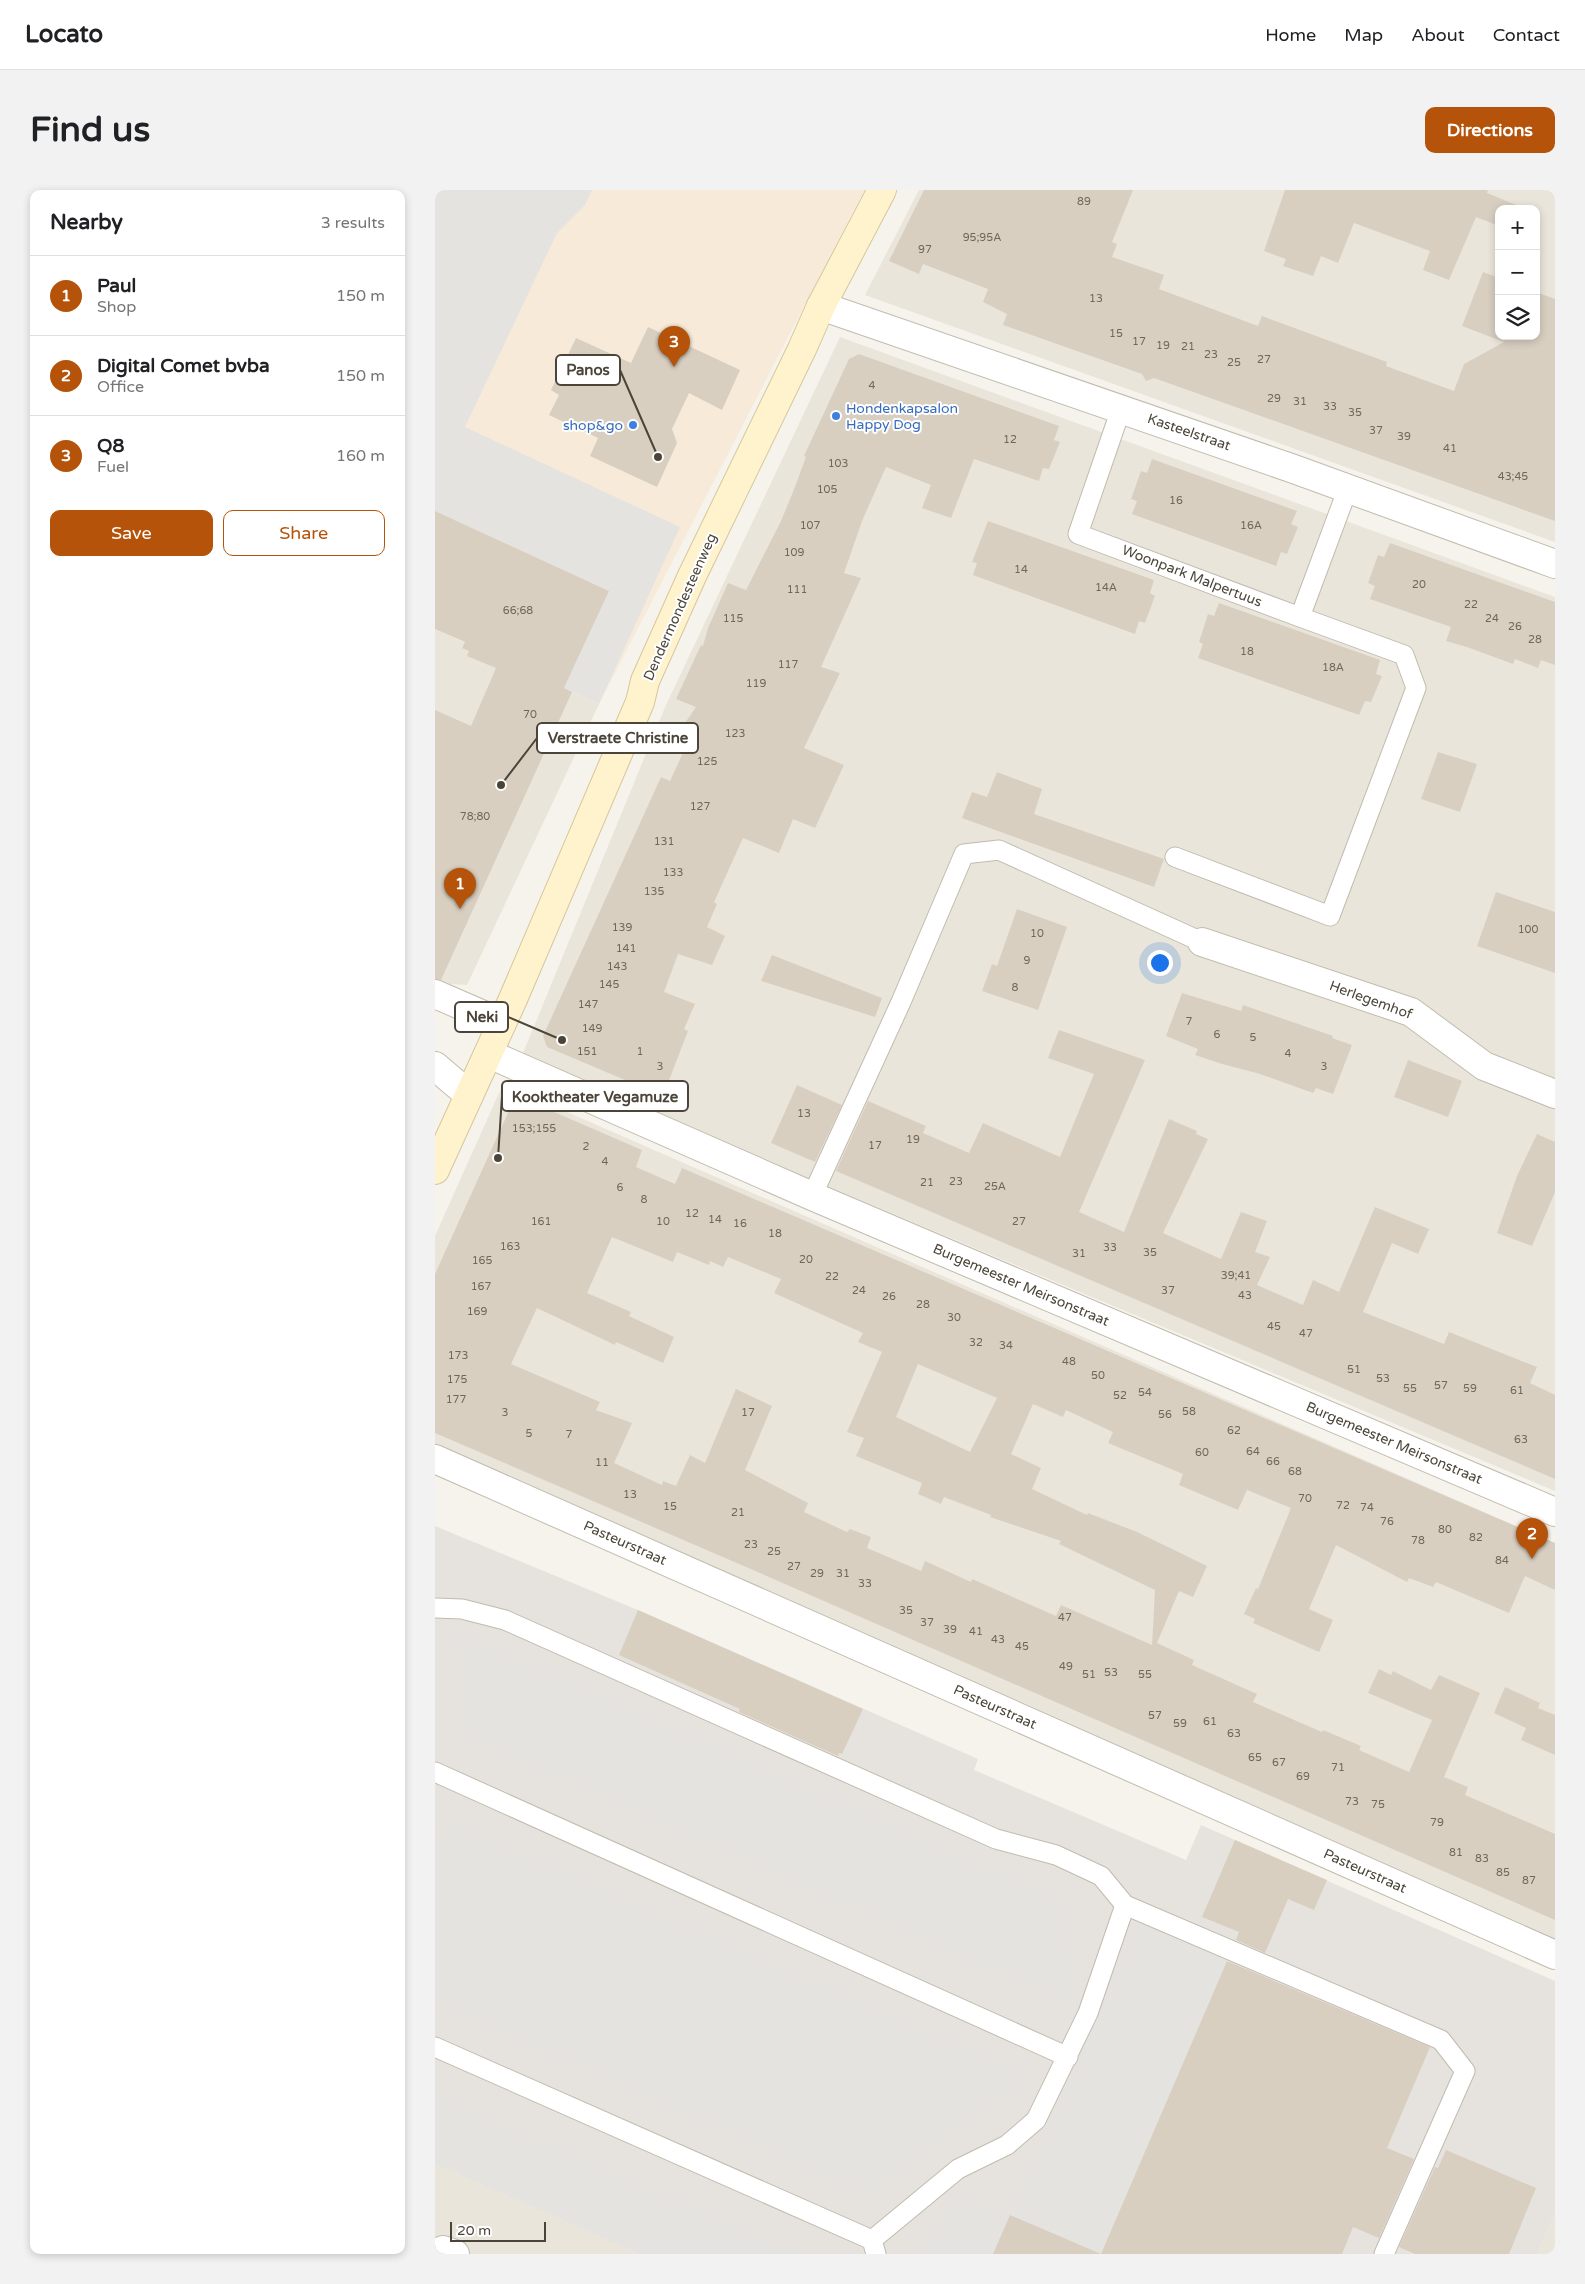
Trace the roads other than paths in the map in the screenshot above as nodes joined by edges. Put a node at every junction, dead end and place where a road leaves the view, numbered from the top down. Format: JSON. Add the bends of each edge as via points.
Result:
{"nodes":[{"id":1,"x":882,"y":190,"type":"edge"},
{"id":2,"x":821,"y":306,"type":"junction"},
{"id":3,"x":1121,"y":409,"type":"junction"},
{"id":4,"x":1348,"y":488,"type":"junction"},
{"id":5,"x":1555,"y":564,"type":"edge"},
{"id":6,"x":1300,"y":617,"type":"junction"},
{"id":7,"x":1175,"y":857,"type":"dead end"},
{"id":8,"x":1202,"y":942,"type":"joint"},
{"id":9,"x":435,"y":994,"type":"edge"},
{"id":10,"x":502,"y":1023,"type":"junction"},
{"id":11,"x":489,"y":1054,"type":"junction"},
{"id":12,"x":435,"y":1066,"type":"edge"},
{"id":13,"x":1555,"y":1094,"type":"edge"},
{"id":14,"x":469,"y":1095,"type":"junction"},
{"id":15,"x":435,"y":1170,"type":"edge"},
{"id":16,"x":812,"y":1196,"type":"junction"},
{"id":17,"x":435,"y":1459,"type":"edge"},
{"id":18,"x":1555,"y":1512,"type":"edge"},
{"id":19,"x":435,"y":1608,"type":"edge"},
{"id":20,"x":435,"y":1772,"type":"edge"},
{"id":21,"x":1125,"y":1905,"type":"junction"},
{"id":22,"x":1555,"y":1955,"type":"edge"},
{"id":23,"x":435,"y":2047,"type":"edge"},
{"id":24,"x":1068,"y":2057,"type":"junction"},
{"id":25,"x":874,"y":2247,"type":"edge"},
{"id":26,"x":435,"y":2253,"type":"edge"},
{"id":27,"x":455,"y":2254,"type":"edge"},
{"id":28,"x":1384,"y":2254,"type":"edge"}],
"edges":[{"from":1,"to":2,"type":"main road","name":"Dendermondesteenweg"},
{"from":2,"to":3,"type":"street","name":"Kasteelstraat"},
{"from":2,"to":10,"type":"main road","name":"Dendermondesteenweg","via":[[645,681],[625,739]]},
{"from":3,"to":4,"type":"street","name":"Kasteelstraat"},
{"from":3,"to":6,"type":"lane","name":"Woonpark Malpertuus","via":[[1078,534]]},
{"from":4,"to":5,"type":"street","name":"Kasteelstraat"},
{"from":4,"to":6,"type":"lane"},
{"from":6,"to":7,"type":"lane","via":[[1404,655],[1416,688],[1330,916]]},
{"from":8,"to":13,"type":"street","name":"Herlegemhof","via":[[1411,1012],[1484,1066]]},
{"from":8,"to":16,"type":"lane","via":[[999,850],[964,854],[901,1002]]},
{"from":9,"to":10,"type":"street"},
{"from":10,"to":11,"type":"main road","name":"Dendermondesteenweg"},
{"from":11,"to":14,"type":"main road","name":"Dendermondesteenweg"},
{"from":11,"to":16,"type":"street","name":"Burgemeester Meirsonstraat"},
{"from":12,"to":14,"type":"street"},
{"from":14,"to":15,"type":"main road","name":"Dendermondesteenweg"},
{"from":16,"to":18,"type":"street","name":"Burgemeester Meirsonstraat"},
{"from":17,"to":22,"type":"street","name":"Pasteurstraat"},
{"from":19,"to":21,"type":"lane","via":[[463,1609],[505,1620],[996,1839],[1056,1855],[1101,1876]]},
{"from":20,"to":24,"type":"lane"},
{"from":21,"to":24,"type":"lane","via":[[1088,2013]]},
{"from":21,"to":28,"type":"lane","via":[[1441,2040],[1465,2071]]},
{"from":23,"to":25,"type":"lane"},
{"from":24,"to":25,"type":"lane","via":[[1036,2120],[1007,2145],[958,2169]]},
{"from":26,"to":27,"type":"street","via":[[443,2250]]}]}
